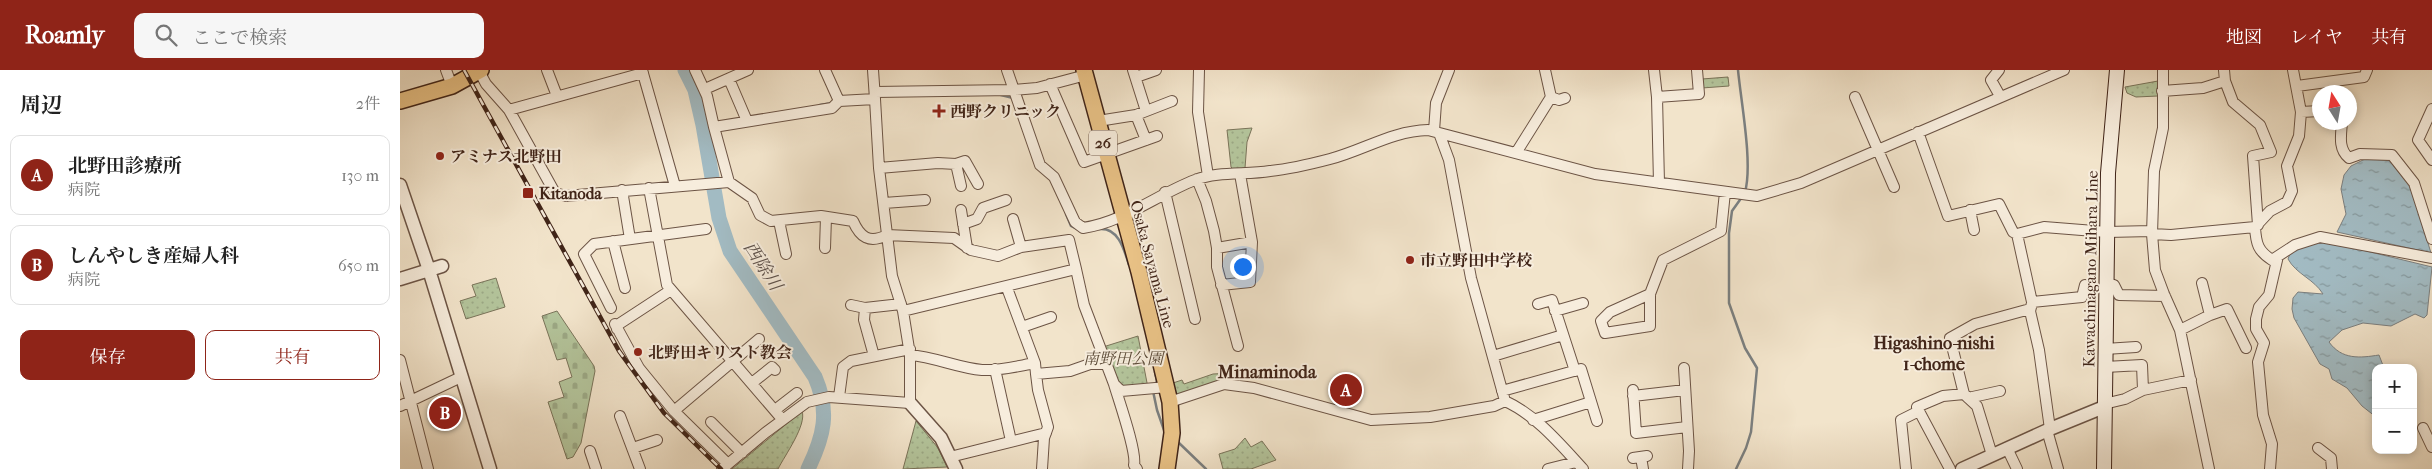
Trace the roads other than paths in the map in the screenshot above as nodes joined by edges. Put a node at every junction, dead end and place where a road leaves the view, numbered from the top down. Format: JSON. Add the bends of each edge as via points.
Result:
{"nodes":[{"id":1,"x":446,"y":70,"type":"edge"},
{"id":2,"x":480,"y":70,"type":"edge"},
{"id":3,"x":547,"y":70,"type":"edge"},
{"id":4,"x":695,"y":70,"type":"edge"},
{"id":5,"x":748,"y":70,"type":"edge"},
{"id":6,"x":825,"y":70,"type":"edge"},
{"id":7,"x":873,"y":70,"type":"edge"},
{"id":8,"x":1006,"y":70,"type":"edge"},
{"id":9,"x":1156,"y":70,"type":"edge"},
{"id":10,"x":1199,"y":70,"type":"edge"},
{"id":11,"x":1449,"y":70,"type":"edge"},
{"id":12,"x":1545,"y":70,"type":"edge"},
{"id":13,"x":1654,"y":70,"type":"edge"},
{"id":14,"x":1697,"y":70,"type":"edge"},
{"id":15,"x":1999,"y":70,"type":"edge"},
{"id":16,"x":2064,"y":70,"type":"edge"},
{"id":17,"x":2117,"y":70,"type":"edge"},
{"id":18,"x":2163,"y":70,"type":"edge"},
{"id":19,"x":2293,"y":70,"type":"edge"},
{"id":20,"x":2367,"y":70,"type":"edge"},
{"id":21,"x":643,"y":72,"type":"edge"},
{"id":22,"x":1085,"y":72,"type":"edge"},
{"id":23,"x":2222,"y":73,"type":"edge"},
{"id":24,"x":1134,"y":74,"type":"edge"},
{"id":25,"x":729,"y":79,"type":"junction"},
{"id":26,"x":1050,"y":84,"type":"junction"},
{"id":27,"x":452,"y":86,"type":"junction"},
{"id":28,"x":2297,"y":86,"type":"junction"},
{"id":29,"x":705,"y":89,"type":"junction"},
{"id":30,"x":1012,"y":90,"type":"junction"},
{"id":31,"x":2162,"y":91,"type":"junction"},
{"id":32,"x":875,"y":95,"type":"junction"},
{"id":33,"x":557,"y":96,"type":"junction"},
{"id":34,"x":1855,"y":96,"type":"dead end"},
{"id":35,"x":2000,"y":96,"type":"junction"},
{"id":36,"x":1551,"y":97,"type":"junction"},
{"id":37,"x":1657,"y":97,"type":"junction"},
{"id":38,"x":1565,"y":98,"type":"dead end"},
{"id":39,"x":400,"y":101,"type":"edge"},
{"id":40,"x":838,"y":101,"type":"junction"},
{"id":41,"x":1172,"y":101,"type":"dead end"},
{"id":42,"x":2432,"y":109,"type":"edge"},
{"id":43,"x":509,"y":110,"type":"junction"},
{"id":44,"x":1146,"y":111,"type":"junction"},
{"id":45,"x":2312,"y":111,"type":"edge"},
{"id":46,"x":2301,"y":112,"type":"junction"},
{"id":47,"x":1136,"y":116,"type":"junction"},
{"id":48,"x":747,"y":120,"type":"junction"},
{"id":49,"x":1098,"y":121,"type":"junction"},
{"id":50,"x":713,"y":124,"type":"junction"},
{"id":51,"x":2341,"y":130,"type":"edge"},
{"id":52,"x":1437,"y":132,"type":"junction"},
{"id":53,"x":1918,"y":132,"type":"junction"},
{"id":54,"x":1157,"y":136,"type":"dead end"},
{"id":55,"x":1146,"y":140,"type":"junction"},
{"id":56,"x":1878,"y":150,"type":"junction"},
{"id":57,"x":1516,"y":153,"type":"junction"},
{"id":58,"x":1106,"y":155,"type":"junction"},
{"id":59,"x":2432,"y":160,"type":"edge"},
{"id":60,"x":956,"y":164,"type":"junction"},
{"id":61,"x":879,"y":168,"type":"junction"},
{"id":62,"x":1240,"y":174,"type":"junction"},
{"id":63,"x":1208,"y":176,"type":"junction"},
{"id":64,"x":1196,"y":179,"type":"junction"},
{"id":65,"x":727,"y":182,"type":"junction"},
{"id":66,"x":1659,"y":183,"type":"junction"},
{"id":67,"x":978,"y":184,"type":"dead end"},
{"id":68,"x":400,"y":185,"type":"edge"},
{"id":69,"x":675,"y":186,"type":"junction"},
{"id":70,"x":961,"y":186,"type":"dead end"},
{"id":71,"x":1894,"y":187,"type":"dead end"},
{"id":72,"x":649,"y":188,"type":"junction"},
{"id":73,"x":622,"y":190,"type":"junction"},
{"id":74,"x":1165,"y":192,"type":"junction"},
{"id":75,"x":1724,"y":192,"type":"junction"},
{"id":76,"x":926,"y":200,"type":"dead end"},
{"id":77,"x":1006,"y":200,"type":"dead end"},
{"id":78,"x":884,"y":204,"type":"junction"},
{"id":79,"x":961,"y":210,"type":"dead end"},
{"id":80,"x":1970,"y":210,"type":"junction"},
{"id":81,"x":826,"y":217,"type":"junction"},
{"id":82,"x":1123,"y":217,"type":"junction"},
{"id":83,"x":1013,"y":219,"type":"dead end"},
{"id":84,"x":778,"y":221,"type":"junction"},
{"id":85,"x":963,"y":224,"type":"junction"},
{"id":86,"x":1078,"y":224,"type":"junction"},
{"id":87,"x":2257,"y":226,"type":"junction"},
{"id":88,"x":706,"y":229,"type":"dead end"},
{"id":89,"x":1974,"y":230,"type":"dead end"},
{"id":90,"x":2107,"y":232,"type":"junction"},
{"id":91,"x":2152,"y":232,"type":"junction"},
{"id":92,"x":2017,"y":234,"type":"junction"},
{"id":93,"x":657,"y":235,"type":"junction"},
{"id":94,"x":886,"y":235,"type":"junction"},
{"id":95,"x":630,"y":239,"type":"junction"},
{"id":96,"x":2432,"y":239,"type":"edge"},
{"id":97,"x":1069,"y":240,"type":"junction"},
{"id":98,"x":613,"y":241,"type":"junction"},
{"id":99,"x":1252,"y":242,"type":"junction"},
{"id":100,"x":1021,"y":247,"type":"junction"},
{"id":101,"x":825,"y":248,"type":"dead end"},
{"id":102,"x":967,"y":248,"type":"junction"},
{"id":103,"x":1217,"y":248,"type":"junction"},
{"id":104,"x":786,"y":254,"type":"dead end"},
{"id":105,"x":2278,"y":256,"type":"junction"},
{"id":106,"x":2432,"y":258,"type":"edge"},
{"id":107,"x":442,"y":266,"type":"dead end"},
{"id":108,"x":1076,"y":269,"type":"junction"},
{"id":109,"x":429,"y":270,"type":"junction"},
{"id":110,"x":400,"y":280,"type":"edge"},
{"id":111,"x":2106,"y":283,"type":"junction"},
{"id":112,"x":2202,"y":283,"type":"dead end"},
{"id":113,"x":1221,"y":284,"type":"junction"},
{"id":114,"x":2085,"y":285,"type":"dead end"},
{"id":115,"x":625,"y":288,"type":"dead end"},
{"id":116,"x":1007,"y":288,"type":"junction"},
{"id":117,"x":671,"y":290,"type":"junction"},
{"id":118,"x":1650,"y":294,"type":"junction"},
{"id":119,"x":2164,"y":296,"type":"junction"},
{"id":120,"x":1583,"y":303,"type":"dead end"},
{"id":121,"x":1538,"y":304,"type":"dead end"},
{"id":122,"x":851,"y":305,"type":"dead end"},
{"id":123,"x":2031,"y":306,"type":"junction"},
{"id":124,"x":611,"y":308,"type":"dead end"},
{"id":125,"x":865,"y":308,"type":"junction"},
{"id":126,"x":902,"y":308,"type":"junction"},
{"id":127,"x":1556,"y":312,"type":"junction"},
{"id":128,"x":2210,"y":315,"type":"junction"},
{"id":129,"x":1051,"y":317,"type":"dead end"},
{"id":130,"x":1195,"y":319,"type":"dead end"},
{"id":131,"x":1022,"y":326,"type":"junction"},
{"id":132,"x":2180,"y":330,"type":"junction"},
{"id":133,"x":1563,"y":335,"type":"junction"},
{"id":134,"x":760,"y":339,"type":"dead end"},
{"id":135,"x":1238,"y":346,"type":"dead end"},
{"id":136,"x":2136,"y":347,"type":"dead end"},
{"id":137,"x":2246,"y":348,"type":"dead end"},
{"id":138,"x":2105,"y":349,"type":"junction"},
{"id":139,"x":910,"y":352,"type":"junction"},
{"id":140,"x":874,"y":356,"type":"junction"},
{"id":141,"x":1493,"y":356,"type":"junction"},
{"id":142,"x":400,"y":360,"type":"edge"},
{"id":143,"x":733,"y":362,"type":"junction"},
{"id":144,"x":1106,"y":364,"type":"junction"},
{"id":145,"x":2105,"y":367,"type":"junction"},
{"id":146,"x":1036,"y":368,"type":"junction"},
{"id":147,"x":1684,"y":368,"type":"dead end"},
{"id":148,"x":995,"y":369,"type":"junction"},
{"id":149,"x":775,"y":370,"type":"dead end"},
{"id":150,"x":1575,"y":371,"type":"junction"},
{"id":151,"x":461,"y":376,"type":"junction"},
{"id":152,"x":2191,"y":380,"type":"junction"},
{"id":153,"x":752,"y":383,"type":"junction"},
{"id":154,"x":1114,"y":384,"type":"junction"},
{"id":155,"x":1166,"y":387,"type":"junction"},
{"id":156,"x":1685,"y":390,"type":"junction"},
{"id":157,"x":2143,"y":390,"type":"junction"},
{"id":158,"x":2000,"y":391,"type":"dead end"},
{"id":159,"x":797,"y":392,"type":"dead end"},
{"id":160,"x":1503,"y":396,"type":"junction"},
{"id":161,"x":1966,"y":396,"type":"junction"},
{"id":162,"x":834,"y":397,"type":"junction"},
{"id":163,"x":410,"y":401,"type":"junction"},
{"id":164,"x":1170,"y":402,"type":"junction"},
{"id":165,"x":1591,"y":402,"type":"junction"},
{"id":166,"x":910,"y":403,"type":"junction"},
{"id":167,"x":400,"y":406,"type":"edge"},
{"id":168,"x":2104,"y":406,"type":"junction"},
{"id":169,"x":1917,"y":407,"type":"dead end"},
{"id":170,"x":775,"y":410,"type":"junction"},
{"id":171,"x":674,"y":411,"type":"junction"},
{"id":172,"x":620,"y":416,"type":"dead end"},
{"id":173,"x":782,"y":419,"type":"junction"},
{"id":174,"x":1533,"y":420,"type":"junction"},
{"id":175,"x":1597,"y":421,"type":"dead end"},
{"id":176,"x":711,"y":422,"type":"dead end"},
{"id":177,"x":1687,"y":428,"type":"junction"},
{"id":178,"x":2423,"y":428,"type":"dead end"},
{"id":179,"x":2049,"y":429,"type":"junction"},
{"id":180,"x":1046,"y":432,"type":"junction"},
{"id":181,"x":657,"y":440,"type":"dead end"},
{"id":182,"x":1011,"y":441,"type":"junction"},
{"id":183,"x":2432,"y":447,"type":"edge"},
{"id":184,"x":633,"y":448,"type":"junction"},
{"id":185,"x":2007,"y":448,"type":"junction"},
{"id":186,"x":2318,"y":448,"type":"dead end"},
{"id":187,"x":590,"y":451,"type":"dead end"},
{"id":188,"x":742,"y":453,"type":"junction"},
{"id":189,"x":1992,"y":455,"type":"junction"},
{"id":190,"x":950,"y":457,"type":"junction"},
{"id":191,"x":1640,"y":457,"type":"dead end"},
{"id":192,"x":1580,"y":466,"type":"edge"},
{"id":193,"x":725,"y":467,"type":"edge"},
{"id":194,"x":1966,"y":468,"type":"edge"},
{"id":195,"x":428,"y":469,"type":"edge"},
{"id":196,"x":490,"y":469,"type":"edge"},
{"id":197,"x":596,"y":469,"type":"edge"},
{"id":198,"x":640,"y":469,"type":"edge"},
{"id":199,"x":956,"y":469,"type":"edge"},
{"id":200,"x":1042,"y":469,"type":"edge"},
{"id":201,"x":1137,"y":469,"type":"edge"},
{"id":202,"x":1167,"y":469,"type":"edge"},
{"id":203,"x":1548,"y":469,"type":"edge"},
{"id":204,"x":1643,"y":469,"type":"edge"},
{"id":205,"x":1688,"y":469,"type":"edge"},
{"id":206,"x":1906,"y":469,"type":"edge"},
{"id":207,"x":1950,"y":469,"type":"edge"},
{"id":208,"x":2017,"y":469,"type":"edge"},
{"id":209,"x":2058,"y":469,"type":"edge"},
{"id":210,"x":2104,"y":469,"type":"edge"},
{"id":211,"x":2209,"y":469,"type":"edge"},
{"id":212,"x":2270,"y":469,"type":"edge"},
{"id":213,"x":2332,"y":469,"type":"edge"}],
"edges":[{"from":1,"to":27,"type":"street"},
{"from":2,"to":27,"type":"main road"},
{"from":2,"to":43,"type":"street","via":[[486,84]]},
{"from":3,"to":33,"type":"street"},
{"from":4,"to":29,"type":"street"},
{"from":5,"to":25,"type":"street"},
{"from":6,"to":40,"type":"street"},
{"from":7,"to":32,"type":"street"},
{"from":8,"to":30,"type":"street"},
{"from":9,"to":24,"type":"street"},
{"from":10,"to":63,"type":"street","via":[[1198,112]]},
{"from":11,"to":52,"type":"street","via":[[1436,103]]},
{"from":12,"to":36,"type":"street"},
{"from":13,"to":37,"type":"street"},
{"from":14,"to":37,"type":"street","via":[[1700,94]]},
{"from":15,"to":35,"type":"street","via":[[1991,80]]},
{"from":16,"to":35,"type":"street"},
{"from":17,"to":90,"type":"main road","name":"Kawachinagano Mihara Line","via":[[2108,173]]},
{"from":18,"to":31,"type":"street"},
{"from":19,"to":28,"type":"street"},
{"from":20,"to":28,"type":"street","via":[[2364,77]]},
{"from":21,"to":33,"type":"street"},
{"from":21,"to":69,"type":"street"},
{"from":22,"to":26,"type":"street"},
{"from":22,"to":49,"type":"main road","name":"Osaka Sayama Line","number":"26"},
{"from":23,"to":31,"type":"street","via":[[2202,88]]},
{"from":23,"to":87,"type":"street","via":[[2233,102],[2260,125],[2271,152],[2253,156]]},
{"from":24,"to":44,"type":"street"},
{"from":25,"to":29,"type":"street"},
{"from":25,"to":48,"type":"street"},
{"from":26,"to":30,"type":"street"},
{"from":26,"to":58,"type":"street","via":[[1084,162]]},
{"from":27,"to":39,"type":"main road"},
{"from":28,"to":46,"type":"street"},
{"from":29,"to":50,"type":"street"},
{"from":30,"to":32,"type":"street"},
{"from":30,"to":86,"type":"street","via":[[1019,101],[1040,165],[1054,177]]},
{"from":31,"to":91,"type":"street","via":[[2163,128],[2154,171]]},
{"from":32,"to":40,"type":"street"},
{"from":32,"to":61,"type":"street"},
{"from":33,"to":43,"type":"street"},
{"from":34,"to":56,"type":"street"},
{"from":35,"to":53,"type":"street"},
{"from":36,"to":38,"type":"street"},
{"from":36,"to":57,"type":"street"},
{"from":37,"to":66,"type":"street"},
{"from":40,"to":48,"type":"street","via":[[832,108]]},
{"from":41,"to":44,"type":"street"},
{"from":42,"to":59,"type":"street","via":[[2418,140]]},
{"from":43,"to":73,"type":"street","via":[[555,193],[566,196]]},
{"from":44,"to":47,"type":"street"},
{"from":45,"to":46,"type":"street"},
{"from":46,"to":87,"type":"street","via":[[2299,136],[2287,166],[2292,191],[2290,198],[2270,211]]},
{"from":47,"to":49,"type":"street"},
{"from":47,"to":55,"type":"street"},
{"from":48,"to":50,"type":"street"},
{"from":49,"to":58,"type":"main road","name":"Osaka Sayama Line","number":"26"},
{"from":50,"to":65,"type":"street"},
{"from":51,"to":96,"type":"street","via":[[2340,139],[2349,158],[2360,154],[2392,155],[2414,183]]},
{"from":52,"to":57,"type":"street"},
{"from":52,"to":62,"type":"street","via":[[1414,130],[1395,134],[1331,159]]},
{"from":52,"to":141,"type":"street","via":[[1449,160],[1461,234]]},
{"from":53,"to":56,"type":"street"},
{"from":53,"to":80,"type":"street","via":[[1948,216]]},
{"from":54,"to":55,"type":"street"},
{"from":55,"to":58,"type":"street"},
{"from":56,"to":71,"type":"street"},
{"from":56,"to":75,"type":"street","via":[[1801,183],[1766,194]]},
{"from":57,"to":66,"type":"street","via":[[1595,174]]},
{"from":58,"to":82,"type":"main road","name":"Osaka Sayama Line","number":"26"},
{"from":60,"to":61,"type":"street"},
{"from":60,"to":67,"type":"street","via":[[965,161]]},
{"from":60,"to":70,"type":"street"},
{"from":61,"to":78,"type":"street"},
{"from":62,"to":63,"type":"street"},
{"from":62,"to":99,"type":"street"},
{"from":63,"to":64,"type":"street"},
{"from":64,"to":74,"type":"street"},
{"from":64,"to":103,"type":"street","via":[[1206,201]]},
{"from":65,"to":69,"type":"street"},
{"from":65,"to":84,"type":"street","via":[[752,198],[760,215],[771,222]]},
{"from":66,"to":75,"type":"street"},
{"from":68,"to":109,"type":"street"},
{"from":69,"to":72,"type":"street"},
{"from":72,"to":73,"type":"street"},
{"from":72,"to":93,"type":"street"},
{"from":73,"to":95,"type":"street"},
{"from":74,"to":82,"type":"street"},
{"from":74,"to":130,"type":"street"},
{"from":75,"to":118,"type":"street","via":[[1721,231],[1663,260]]},
{"from":76,"to":78,"type":"street"},
{"from":77,"to":85,"type":"street","via":[[983,208],[977,219]]},
{"from":78,"to":94,"type":"street"},
{"from":79,"to":85,"type":"street"},
{"from":80,"to":89,"type":"street"},
{"from":80,"to":92,"type":"street","via":[[1999,204]]},
{"from":81,"to":84,"type":"street"},
{"from":81,"to":94,"type":"street","via":[[853,221],[865,238],[878,239]]},
{"from":81,"to":101,"type":"street"},
{"from":82,"to":86,"type":"street","via":[[1104,225],[1083,228]]},
{"from":82,"to":155,"type":"main road","name":"Osaka Sayama Line","number":"26"},
{"from":83,"to":100,"type":"street"},
{"from":84,"to":104,"type":"street"},
{"from":85,"to":102,"type":"street"},
{"from":86,"to":97,"type":"street"},
{"from":87,"to":91,"type":"street","via":[[2171,235]]},
{"from":87,"to":105,"type":"street","via":[[2256,244],[2261,253],[2272,260]]},
{"from":88,"to":93,"type":"street"},
{"from":90,"to":91,"type":"street"},
{"from":90,"to":92,"type":"street","via":[[2044,228]]},
{"from":90,"to":111,"type":"main road","name":"Kawachinagano Mihara Line"},
{"from":91,"to":119,"type":"street","via":[[2155,270]]},
{"from":92,"to":123,"type":"street"},
{"from":93,"to":95,"type":"street"},
{"from":93,"to":117,"type":"street","via":[[664,278]]},
{"from":94,"to":102,"type":"street","via":[[954,238]]},
{"from":94,"to":126,"type":"street","via":[[892,276]]},
{"from":95,"to":98,"type":"street"},
{"from":97,"to":100,"type":"street"},
{"from":97,"to":108,"type":"street"},
{"from":98,"to":115,"type":"street"},
{"from":98,"to":124,"type":"street","via":[[594,244],[584,254]]},
{"from":99,"to":103,"type":"street"},
{"from":99,"to":113,"type":"street","via":[[1250,282]]},
{"from":100,"to":102,"type":"street","via":[[998,256]]},
{"from":103,"to":113,"type":"street"},
{"from":105,"to":106,"type":"street","via":[[2295,245],[2320,237]]},
{"from":105,"to":212,"type":"street","via":[[2269,295],[2259,307],[2256,319],[2256,329],[2264,343],[2258,362],[2263,415],[2272,444]]},
{"from":107,"to":109,"type":"street"},
{"from":108,"to":116,"type":"street"},
{"from":108,"to":144,"type":"street","via":[[1084,305]]},
{"from":109,"to":110,"type":"street"},
{"from":109,"to":151,"type":"street"},
{"from":111,"to":119,"type":"street","via":[[2114,285],[2119,295]]},
{"from":111,"to":138,"type":"main road","name":"Kawachinagano Mihara Line"},
{"from":112,"to":128,"type":"street"},
{"from":113,"to":135,"type":"street"},
{"from":114,"to":123,"type":"street","via":[[2082,297]]},
{"from":116,"to":126,"type":"street"},
{"from":116,"to":131,"type":"street"},
{"from":117,"to":143,"type":"street"},
{"from":117,"to":171,"type":"street","via":[[616,326],[639,368]]},
{"from":118,"to":118,"type":"street","via":[[1650,326],[1606,333],[1601,321],[1610,312]]},
{"from":119,"to":132,"type":"street"},
{"from":120,"to":127,"type":"street"},
{"from":121,"to":127,"type":"street","via":[[1552,300]]},
{"from":122,"to":125,"type":"street"},
{"from":123,"to":161,"type":"street","via":[[1975,324],[1950,338]]},
{"from":123,"to":179,"type":"street"},
{"from":125,"to":126,"type":"street"},
{"from":125,"to":140,"type":"street","via":[[864,320]]},
{"from":126,"to":139,"type":"street"},
{"from":127,"to":133,"type":"street"},
{"from":128,"to":132,"type":"street"},
{"from":128,"to":137,"type":"street","via":[[2227,309]]},
{"from":129,"to":131,"type":"street"},
{"from":131,"to":146,"type":"street"},
{"from":132,"to":152,"type":"street"},
{"from":133,"to":141,"type":"street"},
{"from":133,"to":150,"type":"street"},
{"from":134,"to":143,"type":"street"},
{"from":136,"to":138,"type":"street"},
{"from":138,"to":145,"type":"main road","name":"Kawachinagano Mihara Line"},
{"from":139,"to":140,"type":"street"},
{"from":139,"to":148,"type":"street","via":[[980,370]]},
{"from":139,"to":166,"type":"street"},
{"from":140,"to":162,"type":"street","via":[[851,361],[843,367]]},
{"from":141,"to":160,"type":"street"},
{"from":142,"to":163,"type":"street"},
{"from":143,"to":153,"type":"street"},
{"from":143,"to":171,"type":"street"},
{"from":144,"to":146,"type":"street","via":[[1090,364],[1070,370]]},
{"from":144,"to":154,"type":"street"},
{"from":145,"to":157,"type":"street","via":[[2142,365]]},
{"from":145,"to":168,"type":"main road","name":"Kawachinagano Mihara Line"},
{"from":146,"to":148,"type":"street"},
{"from":146,"to":180,"type":"street","via":[[1048,427]]},
{"from":147,"to":156,"type":"street"},
{"from":148,"to":182,"type":"street"},
{"from":149,"to":153,"type":"street","via":[[772,367]]},
{"from":150,"to":160,"type":"street"},
{"from":150,"to":165,"type":"street","via":[[1581,369]]},
{"from":151,"to":163,"type":"street"},
{"from":151,"to":196,"type":"street"},
{"from":152,"to":157,"type":"street"},
{"from":152,"to":211,"type":"street"},
{"from":153,"to":170,"type":"street"},
{"from":154,"to":155,"type":"street","via":[[1121,391]]},
{"from":154,"to":201,"type":"street"},
{"from":155,"to":164,"type":"main road","name":"Osaka Sayama Line","number":"26"},
{"from":156,"to":177,"type":"street"},
{"from":156,"to":177,"type":"street","via":[[1633,393],[1636,433]]},
{"from":157,"to":168,"type":"street"},
{"from":158,"to":161,"type":"street"},
{"from":159,"to":170,"type":"street"},
{"from":160,"to":164,"type":"street","via":[[1494,406],[1430,417],[1371,420],[1254,388],[1224,384]]},
{"from":160,"to":174,"type":"street"},
{"from":161,"to":169,"type":"street","via":[[1942,396]]},
{"from":161,"to":189,"type":"street","via":[[1977,406]]},
{"from":162,"to":166,"type":"street"},
{"from":162,"to":173,"type":"street","via":[[806,402]]},
{"from":163,"to":167,"type":"street"},
{"from":163,"to":195,"type":"street"},
{"from":164,"to":202,"type":"main road","name":"Osaka Sayama Line","number":"26","via":[[1172,433]]},
{"from":165,"to":174,"type":"street"},
{"from":165,"to":175,"type":"street"},
{"from":166,"to":190,"type":"street","via":[[941,438]]},
{"from":168,"to":179,"type":"street"},
{"from":168,"to":210,"type":"main road","name":"Kawachinagano Mihara Line"},
{"from":170,"to":173,"type":"street"},
{"from":171,"to":193,"type":"street"},
{"from":172,"to":184,"type":"street"},
{"from":173,"to":188,"type":"street"},
{"from":174,"to":192,"type":"street"},
{"from":176,"to":188,"type":"street"},
{"from":177,"to":205,"type":"street"},
{"from":178,"to":183,"type":"street"},
{"from":179,"to":185,"type":"street"},
{"from":179,"to":209,"type":"street"},
{"from":180,"to":182,"type":"street"},
{"from":180,"to":200,"type":"street"},
{"from":181,"to":184,"type":"street"},
{"from":182,"to":190,"type":"street"},
{"from":184,"to":198,"type":"street"},
{"from":185,"to":189,"type":"street"},
{"from":185,"to":208,"type":"street"},
{"from":186,"to":213,"type":"street","via":[[2331,458]]},
{"from":187,"to":197,"type":"street"},
{"from":188,"to":193,"type":"street"},
{"from":189,"to":194,"type":"street"},
{"from":190,"to":199,"type":"street"},
{"from":191,"to":204,"type":"street"},
{"from":192,"to":203,"type":"street"},
{"from":206,"to":207,"type":"street","via":[[1901,420],[1919,411]]}]}
